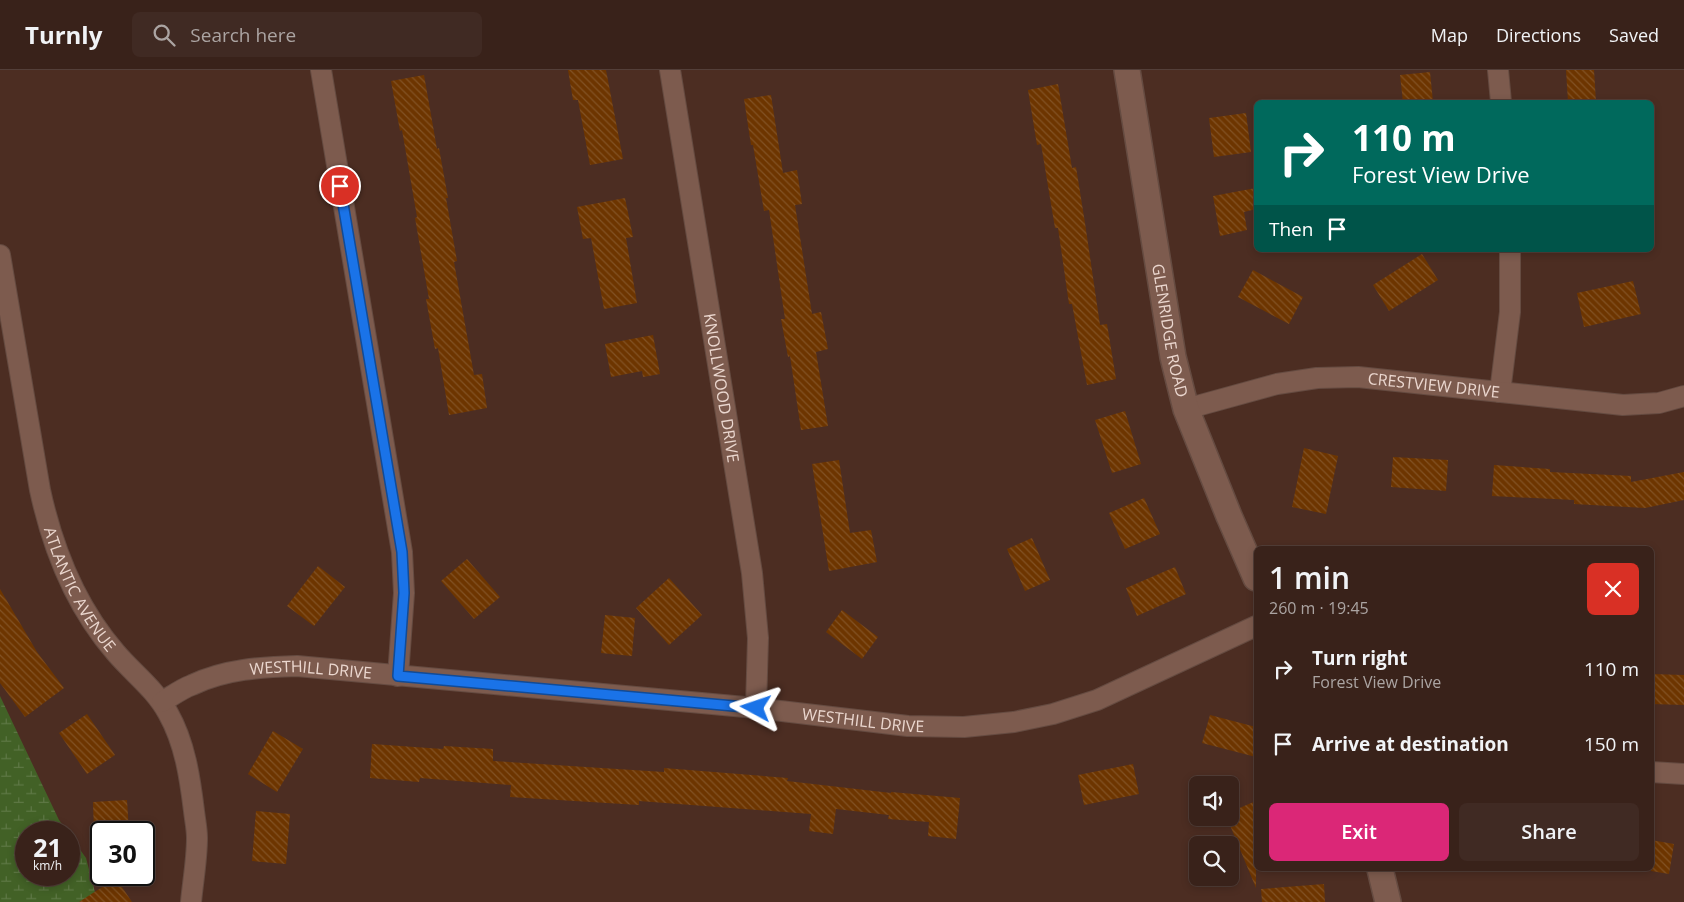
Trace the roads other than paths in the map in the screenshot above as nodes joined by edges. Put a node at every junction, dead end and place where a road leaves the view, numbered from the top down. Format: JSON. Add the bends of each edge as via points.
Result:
{"nodes":[{"id":1,"x":321,"y":70,"type":"edge"},
{"id":2,"x":670,"y":70,"type":"edge"},
{"id":3,"x":1127,"y":70,"type":"edge"},
{"id":4,"x":1498,"y":70,"type":"edge"},
{"id":5,"x":1501,"y":100,"type":"edge"},
{"id":6,"x":1510,"y":252,"type":"edge"},
{"id":7,"x":0,"y":255,"type":"edge"},
{"id":8,"x":1500,"y":392,"type":"junction"},
{"id":9,"x":1684,"y":396,"type":"edge"},
{"id":10,"x":1186,"y":409,"type":"junction"},
{"id":11,"x":1254,"y":573,"type":"edge"},
{"id":12,"x":1254,"y":627,"type":"edge"},
{"id":13,"x":398,"y":676,"type":"junction"},
{"id":14,"x":162,"y":702,"type":"junction"},
{"id":15,"x":756,"y":708,"type":"junction"},
{"id":16,"x":1654,"y":772,"type":"edge"},
{"id":17,"x":1684,"y":774,"type":"edge"},
{"id":18,"x":1380,"y":871,"type":"edge"},
{"id":19,"x":191,"y":902,"type":"edge"},
{"id":20,"x":1388,"y":902,"type":"edge"}],
"edges":[{"from":1,"to":13,"type":"street","via":[[402,552],[404,593]]},
{"from":2,"to":15,"type":"street","name":"KNOLLWOOD DRIVE","via":[[752,573],[758,638]]},
{"from":3,"to":10,"type":"street","name":"GLENRIDGE ROAD","via":[[1173,357]]},
{"from":4,"to":5,"type":"street"},
{"from":6,"to":8,"type":"street","via":[[1510,312]]},
{"from":7,"to":14,"type":"street","name":"ATLANTIC AVENUE","via":[[40,490],[61,563],[94,626]]},
{"from":8,"to":9,"type":"street","name":"CRESTVIEW DRIVE","via":[[1623,405],[1659,403]]},
{"from":8,"to":10,"type":"street","name":"CRESTVIEW DRIVE","via":[[1358,377],[1317,378],[1277,384]]},
{"from":10,"to":11,"type":"street","name":"GLENRIDGE ROAD"},
{"from":12,"to":15,"type":"street","name":"WESTHILL DRIVE","via":[[1097,700],[1014,722],[964,727],[908,726]]},
{"from":13,"to":14,"type":"street","name":"WESTHILL DRIVE","via":[[297,666],[256,668],[207,679]]},
{"from":13,"to":15,"type":"street","name":"WESTHILL DRIVE"},
{"from":14,"to":19,"type":"street","name":"ATLANTIC AVENUE","via":[[179,737],[190,781],[197,837]]},
{"from":16,"to":17,"type":"street"},
{"from":18,"to":20,"type":"street"}]}
